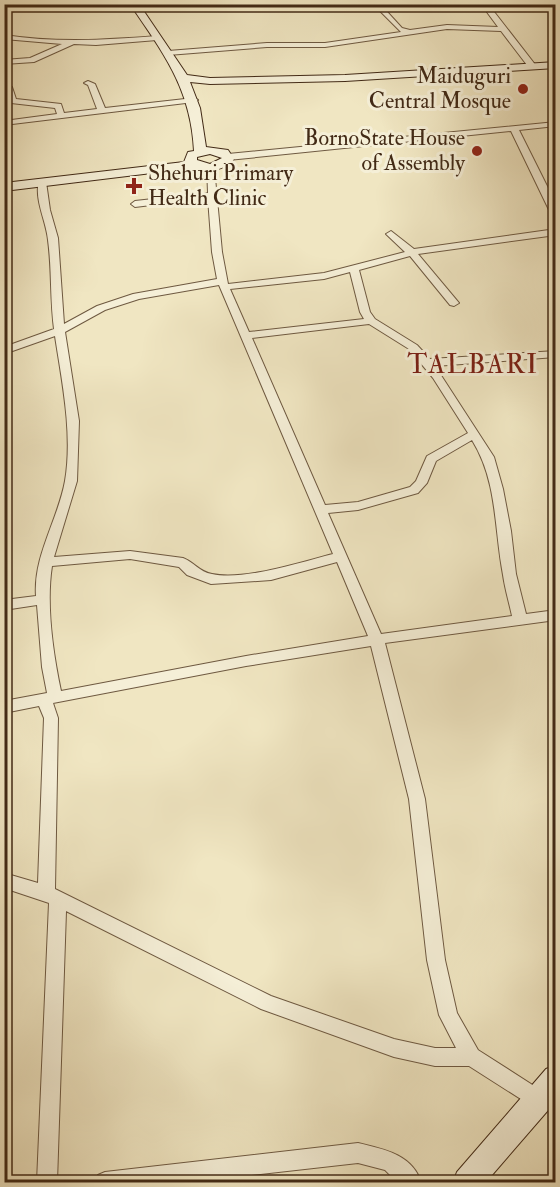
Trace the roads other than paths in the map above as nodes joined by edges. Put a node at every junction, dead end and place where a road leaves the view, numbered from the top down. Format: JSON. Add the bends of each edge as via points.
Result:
{"nodes":[{"id":1,"x":20,"y":4,"type":"edge"},
{"id":2,"x":134,"y":4,"type":"edge"},
{"id":3,"x":376,"y":4,"type":"edge"},
{"id":4,"x":484,"y":4,"type":"edge"},
{"id":5,"x":4,"y":11,"type":"edge"},
{"id":6,"x":503,"y":29,"type":"junction"},
{"id":7,"x":408,"y":32,"type":"junction"},
{"id":8,"x":4,"y":37,"type":"edge"},
{"id":9,"x":157,"y":38,"type":"junction"},
{"id":10,"x":72,"y":43,"type":"junction"},
{"id":11,"x":168,"y":53,"type":"junction"},
{"id":12,"x":4,"y":62,"type":"edge"},
{"id":13,"x":555,"y":65,"type":"edge"},
{"id":14,"x":533,"y":67,"type":"junction"},
{"id":15,"x":88,"y":83,"type":"dead end"},
{"id":16,"x":188,"y":83,"type":"junction"},
{"id":17,"x":4,"y":84,"type":"edge"},
{"id":18,"x":194,"y":100,"type":"junction"},
{"id":19,"x":102,"y":112,"type":"junction"},
{"id":20,"x":61,"y":116,"type":"junction"},
{"id":21,"x":4,"y":123,"type":"edge"},
{"id":22,"x":555,"y":124,"type":"edge"},
{"id":23,"x":200,"y":127,"type":"junction"},
{"id":24,"x":514,"y":128,"type":"junction"},
{"id":25,"x":215,"y":150,"type":"junction"},
{"id":26,"x":228,"y":157,"type":"junction"},
{"id":27,"x":194,"y":158,"type":"junction"},
{"id":28,"x":210,"y":167,"type":"junction"},
{"id":29,"x":4,"y":180,"type":"edge"},
{"id":30,"x":42,"y":182,"type":"junction"},
{"id":31,"x":4,"y":187,"type":"edge"},
{"id":32,"x":213,"y":195,"type":"junction"},
{"id":33,"x":135,"y":204,"type":"dead end"},
{"id":34,"x":555,"y":214,"type":"edge"},
{"id":35,"x":555,"y":232,"type":"edge"},
{"id":36,"x":391,"y":234,"type":"dead end"},
{"id":37,"x":412,"y":253,"type":"junction"},
{"id":38,"x":354,"y":269,"type":"junction"},
{"id":39,"x":224,"y":284,"type":"junction"},
{"id":40,"x":454,"y":303,"type":"dead end"},
{"id":41,"x":371,"y":321,"type":"junction"},
{"id":42,"x":60,"y":330,"type":"junction"},
{"id":43,"x":245,"y":336,"type":"junction"},
{"id":44,"x":4,"y":351,"type":"edge"},
{"id":45,"x":555,"y":354,"type":"edge"},
{"id":46,"x":425,"y":363,"type":"junction"},
{"id":47,"x":473,"y":435,"type":"junction"},
{"id":48,"x":321,"y":510,"type":"junction"},
{"id":49,"x":342,"y":556,"type":"junction"},
{"id":50,"x":46,"y":562,"type":"junction"},
{"id":51,"x":41,"y":600,"type":"junction"},
{"id":52,"x":4,"y":605,"type":"edge"},
{"id":53,"x":555,"y":615,"type":"edge"},
{"id":54,"x":520,"y":619,"type":"junction"},
{"id":55,"x":377,"y":640,"type":"junction"},
{"id":56,"x":50,"y":698,"type":"junction"},
{"id":57,"x":4,"y":707,"type":"edge"},
{"id":58,"x":4,"y":880,"type":"edge"},
{"id":59,"x":52,"y":896,"type":"junction"},
{"id":60,"x":471,"y":1057,"type":"junction"},
{"id":61,"x":547,"y":1089,"type":"edge"},
{"id":62,"x":474,"y":1179,"type":"edge"},
{"id":63,"x":47,"y":1182,"type":"edge"},
{"id":64,"x":105,"y":1182,"type":"edge"},
{"id":65,"x":411,"y":1182,"type":"edge"}],
"edges":[{"from":1,"to":5,"type":"street","via":[[18,9]]},
{"from":2,"to":9,"type":"main road"},
{"from":3,"to":7,"type":"street","via":[[400,29]]},
{"from":4,"to":6,"type":"street"},
{"from":6,"to":7,"type":"street","via":[[447,27]]},
{"from":6,"to":14,"type":"street"},
{"from":7,"to":11,"type":"street","via":[[325,45]]},
{"from":8,"to":10,"type":"street"},
{"from":9,"to":10,"type":"street"},
{"from":9,"to":11,"type":"main road"},
{"from":10,"to":12,"type":"street","via":[[31,60]]},
{"from":11,"to":16,"type":"main road"},
{"from":13,"to":14,"type":"main road"},
{"from":14,"to":16,"type":"main road"},
{"from":15,"to":19,"type":"street","via":[[92,84]]},
{"from":16,"to":18,"type":"main road"},
{"from":17,"to":20,"type":"street","via":[[14,101],[58,106]]},
{"from":18,"to":19,"type":"street"},
{"from":18,"to":23,"type":"main road"},
{"from":19,"to":20,"type":"street"},
{"from":20,"to":21,"type":"street"},
{"from":22,"to":24,"type":"street"},
{"from":23,"to":25,"type":"main road"},
{"from":23,"to":27,"type":"main road"},
{"from":24,"to":26,"type":"street"},
{"from":24,"to":34,"type":"street"},
{"from":25,"to":26,"type":"main road"},
{"from":25,"to":27,"type":"main road"},
{"from":26,"to":28,"type":"main road","via":[[224,164]]},
{"from":27,"to":28,"type":"main road"},
{"from":27,"to":29,"type":"main road"},
{"from":27,"to":30,"type":"main road"},
{"from":28,"to":32,"type":"street"},
{"from":30,"to":31,"type":"main road"},
{"from":30,"to":42,"type":"street","via":[[53,238]]},
{"from":32,"to":33,"type":"street"},
{"from":32,"to":39,"type":"street","via":[[217,252]]},
{"from":35,"to":37,"type":"street"},
{"from":36,"to":37,"type":"street"},
{"from":37,"to":38,"type":"street"},
{"from":37,"to":40,"type":"street"},
{"from":38,"to":39,"type":"street","via":[[324,276]]},
{"from":38,"to":41,"type":"street"},
{"from":39,"to":42,"type":"street","via":[[137,296],[101,308]]},
{"from":39,"to":43,"type":"street"},
{"from":41,"to":43,"type":"street"},
{"from":41,"to":46,"type":"street","via":[[413,347]]},
{"from":42,"to":44,"type":"street"},
{"from":42,"to":50,"type":"street","via":[[73,421],[70,481]]},
{"from":43,"to":48,"type":"street"},
{"from":45,"to":46,"type":"street"},
{"from":46,"to":47,"type":"street","via":[[438,376]]},
{"from":47,"to":48,"type":"street","via":[[432,459],[414,490],[358,506]]},
{"from":47,"to":54,"type":"street","via":[[488,457],[497,489]]},
{"from":48,"to":49,"type":"street"},
{"from":49,"to":50,"type":"street","via":[[271,575],[231,579],[211,579],[192,572],[183,563],[130,555]]},
{"from":49,"to":55,"type":"street"},
{"from":50,"to":51,"type":"street"},
{"from":51,"to":52,"type":"street"},
{"from":51,"to":56,"type":"street","via":[[47,625]]},
{"from":53,"to":54,"type":"street"},
{"from":54,"to":55,"type":"street"},
{"from":55,"to":56,"type":"street"},
{"from":55,"to":60,"type":"street","via":[[417,799],[436,960],[448,1015]]},
{"from":56,"to":57,"type":"street"},
{"from":56,"to":59,"type":"street"},
{"from":58,"to":59,"type":"street"},
{"from":59,"to":60,"type":"street","via":[[267,1004],[394,1048],[435,1057]]},
{"from":59,"to":63,"type":"street"},
{"from":60,"to":61,"type":"street"},
{"from":61,"to":62,"type":"main road"},
{"from":64,"to":65,"type":"street","via":[[358,1153],[391,1161]]}]}
